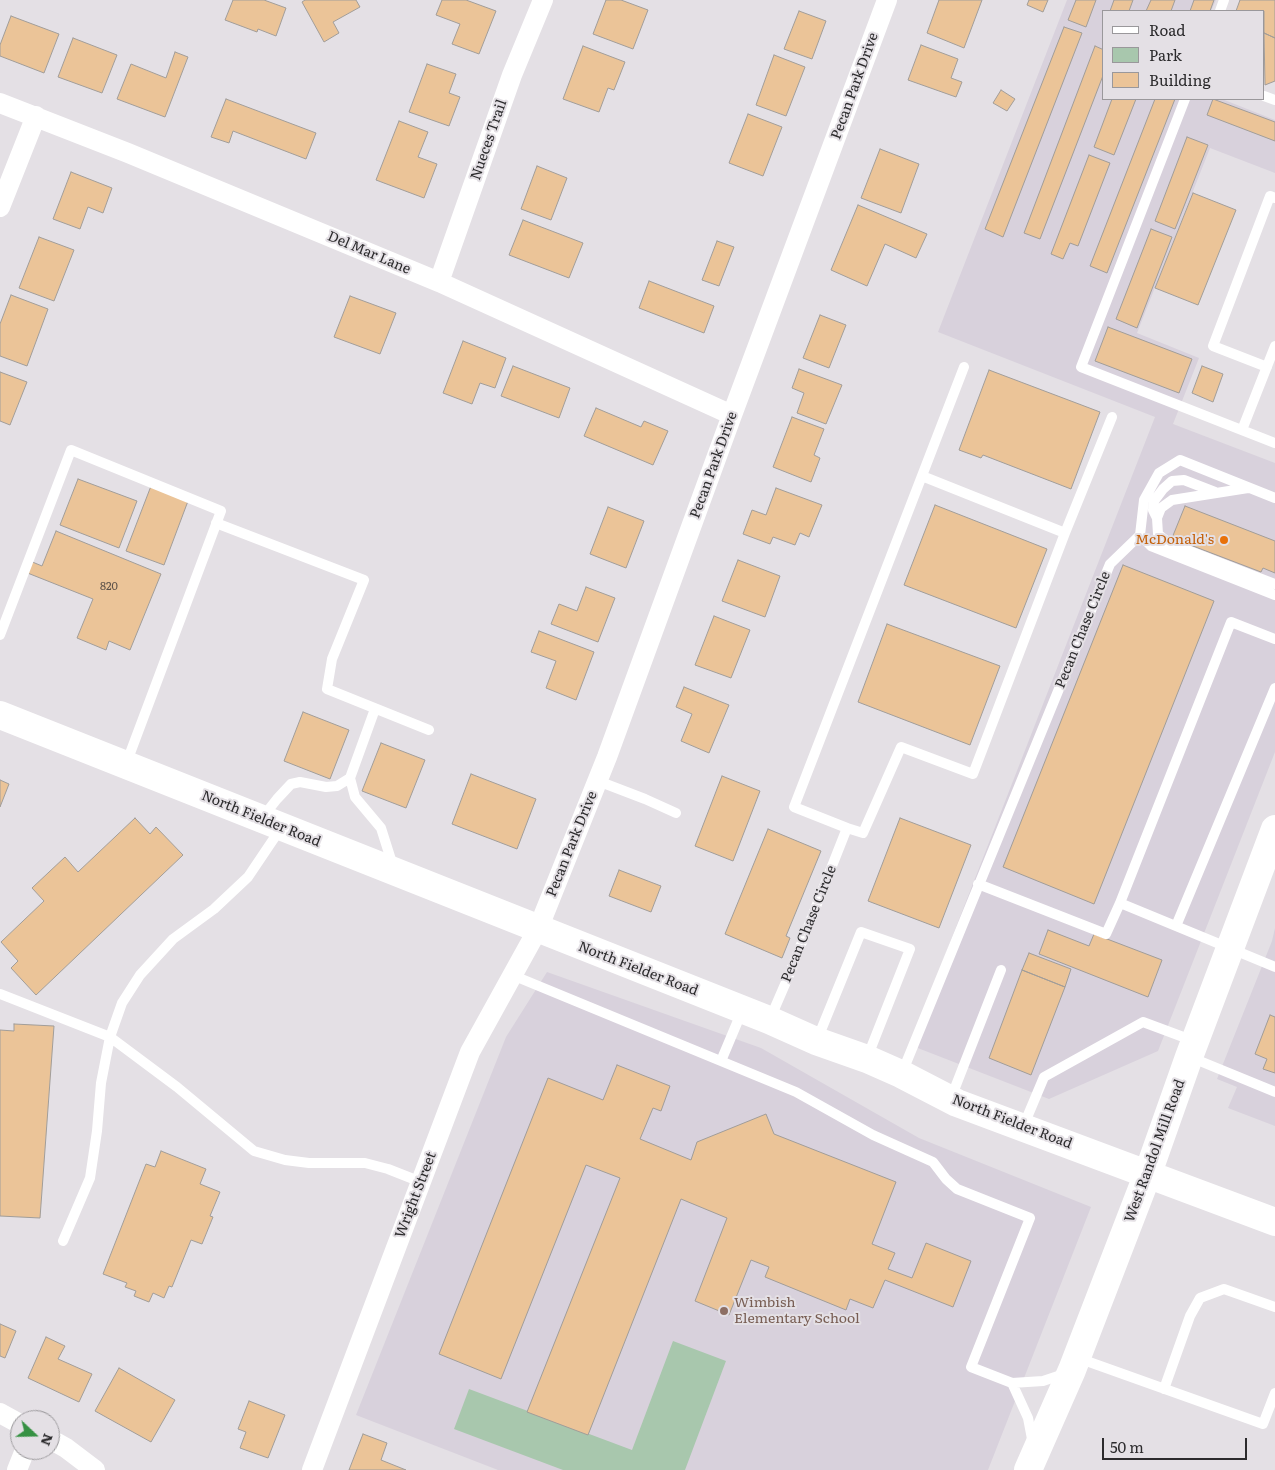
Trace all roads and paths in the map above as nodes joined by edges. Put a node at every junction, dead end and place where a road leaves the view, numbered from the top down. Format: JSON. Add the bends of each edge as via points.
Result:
{"nodes":[{"id":1,"x":543,"y":0,"type":"edge"},
{"id":2,"x":887,"y":0,"type":"edge"},
{"id":3,"x":1185,"y":100,"type":"edge"},
{"id":4,"x":0,"y":103,"type":"edge"},
{"id":5,"x":36,"y":116,"type":"junction"},
{"id":6,"x":1275,"y":198,"type":"edge"},
{"id":7,"x":0,"y":207,"type":"edge"},
{"id":8,"x":439,"y":282,"type":"junction"},
{"id":9,"x":1275,"y":346,"type":"edge"},
{"id":10,"x":964,"y":367,"type":"dead end"},
{"id":11,"x":1267,"y":367,"type":"junction"},
{"id":12,"x":732,"y":415,"type":"junction"},
{"id":13,"x":1112,"y":417,"type":"dead end"},
{"id":14,"x":1242,"y":430,"type":"junction"},
{"id":15,"x":1275,"y":443,"type":"edge"},
{"id":16,"x":922,"y":476,"type":"junction"},
{"id":17,"x":1249,"y":488,"type":"junction"},
{"id":18,"x":1216,"y":493,"type":"junction"},
{"id":19,"x":1275,"y":498,"type":"edge"},
{"id":20,"x":1157,"y":518,"type":"junction"},
{"id":21,"x":216,"y":523,"type":"junction"},
{"id":22,"x":1065,"y":533,"type":"junction"},
{"id":23,"x":1140,"y":535,"type":"junction"},
{"id":24,"x":1275,"y":584,"type":"edge"},
{"id":25,"x":1275,"y":595,"type":"edge"},
{"id":26,"x":0,"y":635,"type":"edge"},
{"id":27,"x":1275,"y":638,"type":"edge"},
{"id":28,"x":1275,"y":688,"type":"edge"},
{"id":29,"x":375,"y":709,"type":"junction"},
{"id":30,"x":0,"y":715,"type":"edge"},
{"id":31,"x":429,"y":730,"type":"dead end"},
{"id":32,"x":125,"y":765,"type":"junction"},
{"id":33,"x":350,"y":778,"type":"junction"},
{"id":34,"x":598,"y":781,"type":"junction"},
{"id":35,"x":676,"y":813,"type":"dead end"},
{"id":36,"x":271,"y":823,"type":"junction"},
{"id":37,"x":847,"y":828,"type":"junction"},
{"id":38,"x":1275,"y":829,"type":"edge"},
{"id":39,"x":395,"y":872,"type":"junction"},
{"id":40,"x":978,"y":884,"type":"junction"},
{"id":41,"x":1120,"y":903,"type":"junction"},
{"id":42,"x":1176,"y":926,"type":"junction"},
{"id":43,"x":538,"y":929,"type":"junction"},
{"id":44,"x":1231,"y":949,"type":"junction"},
{"id":45,"x":1275,"y":967,"type":"edge"},
{"id":46,"x":1001,"y":970,"type":"dead end"},
{"id":47,"x":512,"y":976,"type":"junction"},
{"id":48,"x":0,"y":994,"type":"edge"},
{"id":49,"x":742,"y":1010,"type":"junction"},
{"id":50,"x":769,"y":1020,"type":"junction"},
{"id":51,"x":110,"y":1037,"type":"junction"},
{"id":52,"x":816,"y":1041,"type":"junction"},
{"id":53,"x":1192,"y":1049,"type":"junction"},
{"id":54,"x":866,"y":1059,"type":"junction"},
{"id":55,"x":721,"y":1061,"type":"junction"},
{"id":56,"x":901,"y":1074,"type":"junction"},
{"id":57,"x":1275,"y":1092,"type":"edge"},
{"id":58,"x":951,"y":1099,"type":"junction"},
{"id":59,"x":1023,"y":1127,"type":"junction"},
{"id":60,"x":1148,"y":1174,"type":"junction"},
{"id":61,"x":421,"y":1182,"type":"junction"},
{"id":62,"x":1275,"y":1222,"type":"edge"},
{"id":63,"x":63,"y":1241,"type":"dead end"},
{"id":64,"x":1275,"y":1307,"type":"edge"},
{"id":65,"x":1075,"y":1364,"type":"junction"},
{"id":66,"x":1012,"y":1383,"type":"junction"},
{"id":67,"x":1164,"y":1389,"type":"junction"},
{"id":68,"x":1275,"y":1393,"type":"edge"},
{"id":69,"x":60,"y":1445,"type":"edge"},
{"id":70,"x":1032,"y":1462,"type":"edge"},
{"id":71,"x":96,"y":1470,"type":"edge"},
{"id":72,"x":312,"y":1470,"type":"edge"}],
"edges":[{"from":1,"to":8,"type":"street","name":"Nueces Trail","via":[[512,75]]},
{"from":2,"to":12,"type":"street","name":"Pecan Park Drive"},
{"from":3,"to":14,"type":"lane","via":[[1081,367]]},
{"from":4,"to":5,"type":"street","name":"Del Mar Lane"},
{"from":5,"to":7,"type":"street"},
{"from":5,"to":8,"type":"street","name":"Del Mar Lane"},
{"from":6,"to":11,"type":"lane","via":[[1270,196],[1213,346]]},
{"from":8,"to":12,"type":"street","name":"Del Mar Lane"},
{"from":9,"to":11,"type":"lane"},
{"from":10,"to":16,"type":"lane"},
{"from":11,"to":14,"type":"lane"},
{"from":12,"to":34,"type":"street","name":"Pecan Park Drive"},
{"from":13,"to":22,"type":"lane"},
{"from":14,"to":15,"type":"lane"},
{"from":16,"to":22,"type":"lane"},
{"from":16,"to":37,"type":"lane","via":[[794,808]]},
{"from":17,"to":18,"type":"lane"},
{"from":17,"to":19,"type":"lane"},
{"from":17,"to":23,"type":"lane","via":[[1180,460],[1159,473],[1144,500]]},
{"from":18,"to":20,"type":"lane","via":[[1172,500],[1161,508]]},
{"from":18,"to":20,"type":"lane","via":[[1184,480],[1172,481],[1154,501],[1153,510]]},
{"from":20,"to":24,"type":"lane","via":[[1158,534],[1169,544]]},
{"from":21,"to":26,"type":"lane","via":[[221,511],[71,450]]},
{"from":21,"to":29,"type":"lane","via":[[364,580],[332,659],[327,689]]},
{"from":21,"to":32,"type":"lane"},
{"from":22,"to":37,"type":"lane","via":[[973,774],[901,746],[863,833]]},
{"from":23,"to":25,"type":"lane","via":[[1151,546]]},
{"from":23,"to":40,"type":"lane","name":"Pecan Chase Circle","via":[[1110,564]]},
{"from":27,"to":41,"type":"lane","via":[[1231,622]]},
{"from":28,"to":42,"type":"lane"},
{"from":29,"to":31,"type":"lane"},
{"from":29,"to":33,"type":"lane"},
{"from":30,"to":32,"type":"main road","name":"North Fielder Road"},
{"from":32,"to":36,"type":"main road","name":"North Fielder Road"},
{"from":33,"to":36,"type":"lane","via":[[337,786],[291,784],[277,799]]},
{"from":33,"to":39,"type":"lane","via":[[354,798],[381,828]]},
{"from":34,"to":35,"type":"lane"},
{"from":34,"to":43,"type":"street","name":"Pecan Park Drive"},
{"from":36,"to":39,"type":"main road","name":"North Fielder Road"},
{"from":36,"to":51,"type":"lane","via":[[248,877],[214,909],[172,939],[140,975],[122,1003]]},
{"from":37,"to":50,"type":"lane","name":"Pecan Chase Circle"},
{"from":38,"to":44,"type":"main road","name":"West Randol Mill Road"},
{"from":39,"to":43,"type":"main road","name":"North Fielder Road"},
{"from":40,"to":41,"type":"lane","via":[[1106,934]]},
{"from":40,"to":56,"type":"lane","name":"Pecan Chase Circle"},
{"from":41,"to":42,"type":"lane"},
{"from":42,"to":44,"type":"lane"},
{"from":43,"to":47,"type":"street","name":"Wright Street"},
{"from":43,"to":49,"type":"main road","name":"North Fielder Road"},
{"from":44,"to":45,"type":"lane"},
{"from":44,"to":53,"type":"main road","name":"West Randol Mill Road"},
{"from":46,"to":58,"type":"lane"},
{"from":47,"to":55,"type":"lane"},
{"from":47,"to":61,"type":"street","name":"Wright Street","via":[[470,1052]]},
{"from":48,"to":51,"type":"lane"},
{"from":49,"to":50,"type":"main road","name":"North Fielder Road"},
{"from":49,"to":55,"type":"lane"},
{"from":50,"to":52,"type":"main road","name":"North Fielder Road"},
{"from":51,"to":61,"type":"lane","via":[[254,1151],[284,1160],[365,1163]]},
{"from":51,"to":63,"type":"lane","via":[[90,1178]]},
{"from":52,"to":54,"type":"main road","name":"North Fielder Road"},
{"from":52,"to":54,"type":"lane","via":[[861,932],[910,949]]},
{"from":53,"to":57,"type":"lane"},
{"from":53,"to":59,"type":"lane","via":[[1144,1022],[1044,1077]]},
{"from":53,"to":60,"type":"main road","name":"West Randol Mill Road"},
{"from":54,"to":56,"type":"main road","name":"North Fielder Road"},
{"from":55,"to":66,"type":"lane","via":[[796,1092],[872,1135],[932,1162],[957,1189],[1030,1218],[971,1367]]},
{"from":56,"to":58,"type":"main road","name":"North Fielder Road"},
{"from":58,"to":59,"type":"main road","name":"North Fielder Road"},
{"from":59,"to":60,"type":"main road","name":"North Fielder Road"},
{"from":60,"to":62,"type":"main road","name":"North Fielder Road"},
{"from":60,"to":65,"type":"main road","name":"West Randol Mill Road"},
{"from":61,"to":72,"type":"street","name":"Wright Street"},
{"from":64,"to":67,"type":"lane","via":[[1224,1289],[1200,1298],[1190,1316]]},
{"from":65,"to":66,"type":"lane","via":[[1043,1381]]},
{"from":65,"to":67,"type":"lane"},
{"from":65,"to":70,"type":"main road","name":"West Randol Mill Road"},
{"from":66,"to":70,"type":"lane","via":[[1028,1418]]},
{"from":67,"to":68,"type":"lane","via":[[1263,1424]]},
{"from":69,"to":71,"type":"street"}]}
